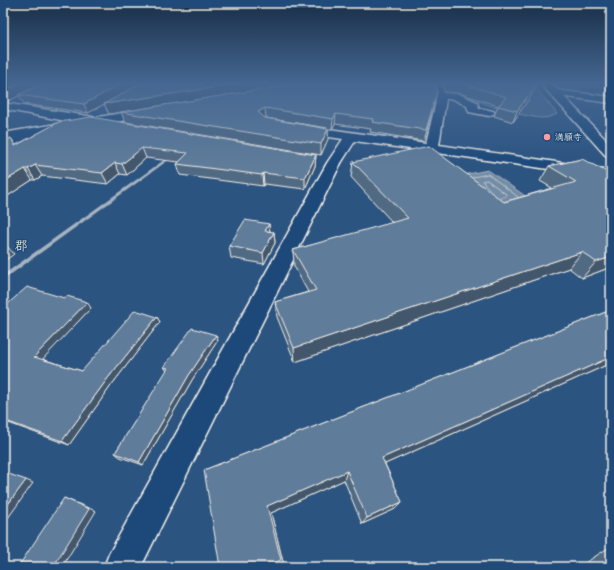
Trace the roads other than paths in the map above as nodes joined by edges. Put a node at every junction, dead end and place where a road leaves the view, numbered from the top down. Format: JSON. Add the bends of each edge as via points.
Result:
{"nodes":[{"id":1,"x":31,"y":111,"type":"edge"},
{"id":2,"x":104,"y":111,"type":"edge"},
{"id":3,"x":163,"y":111,"type":"edge"},
{"id":4,"x":440,"y":111,"type":"edge"},
{"id":5,"x":476,"y":111,"type":"edge"},
{"id":6,"x":572,"y":111,"type":"edge"},
{"id":7,"x":489,"y":113,"type":"dead end"},
{"id":8,"x":89,"y":121,"type":"junction"},
{"id":9,"x":289,"y":127,"type":"edge"},
{"id":10,"x":129,"y":128,"type":"edge"},
{"id":11,"x":30,"y":133,"type":"junction"},
{"id":12,"x":3,"y":137,"type":"edge"},
{"id":13,"x":350,"y":138,"type":"junction"},
{"id":14,"x":3,"y":147,"type":"edge"},
{"id":15,"x":432,"y":148,"type":"junction"},
{"id":16,"x":611,"y":153,"type":"edge"},
{"id":17,"x":611,"y":174,"type":"edge"},
{"id":18,"x":122,"y":567,"type":"edge"}],
"edges":[{"from":1,"to":8,"type":"street"},
{"from":2,"to":8,"type":"street"},
{"from":3,"to":8,"type":"main road"},
{"from":4,"to":15,"type":"street"},
{"from":5,"to":7,"type":"street"},
{"from":6,"to":16,"type":"main road"},
{"from":8,"to":10,"type":"street"},
{"from":8,"to":11,"type":"main road"},
{"from":9,"to":13,"type":"street"},
{"from":11,"to":12,"type":"main road"},
{"from":11,"to":14,"type":"street"},
{"from":13,"to":15,"type":"street"},
{"from":13,"to":18,"type":"street","via":[[327,161]]},
{"from":15,"to":17,"type":"street"}]}
